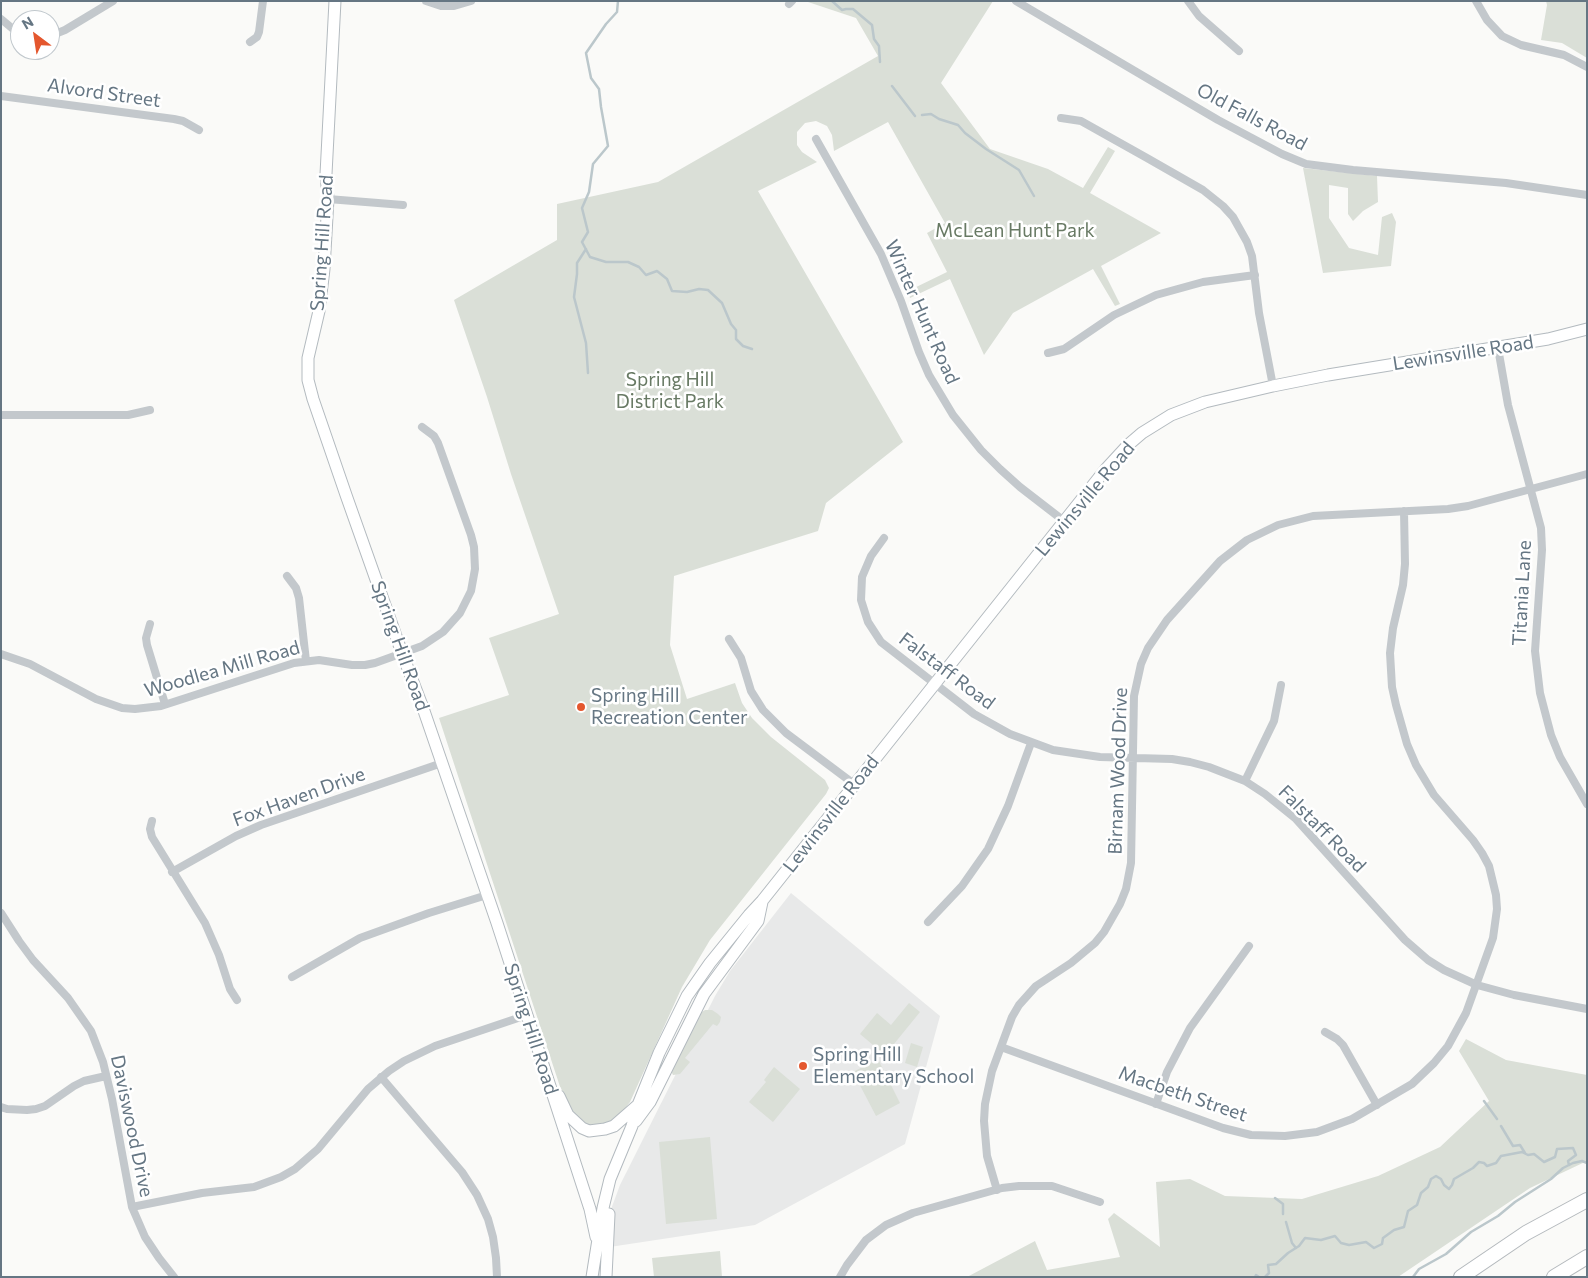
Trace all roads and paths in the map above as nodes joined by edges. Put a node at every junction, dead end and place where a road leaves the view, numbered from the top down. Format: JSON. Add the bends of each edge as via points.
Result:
{"nodes":[{"id":1,"x":113,"y":1,"type":"edge"},
{"id":2,"x":264,"y":1,"type":"edge"},
{"id":3,"x":335,"y":1,"type":"edge"},
{"id":4,"x":426,"y":1,"type":"edge"},
{"id":5,"x":471,"y":1,"type":"edge"},
{"id":6,"x":1016,"y":1,"type":"edge"},
{"id":7,"x":1188,"y":1,"type":"edge"},
{"id":8,"x":1476,"y":1,"type":"edge"},
{"id":9,"x":60,"y":32,"type":"edge"},
{"id":10,"x":250,"y":42,"type":"dead end"},
{"id":11,"x":1239,"y":51,"type":"dead end"},
{"id":12,"x":1587,"y":68,"type":"edge"},
{"id":13,"x":1,"y":96,"type":"edge"},
{"id":14,"x":1061,"y":118,"type":"dead end"},
{"id":15,"x":200,"y":130,"type":"dead end"},
{"id":16,"x":816,"y":139,"type":"dead end"},
{"id":17,"x":1587,"y":194,"type":"edge"},
{"id":18,"x":328,"y":199,"type":"junction"},
{"id":19,"x":403,"y":205,"type":"dead end"},
{"id":20,"x":1255,"y":275,"type":"junction"},
{"id":21,"x":1587,"y":329,"type":"edge"},
{"id":22,"x":1498,"y":348,"type":"junction"},
{"id":23,"x":1048,"y":353,"type":"dead end"},
{"id":24,"x":1273,"y":386,"type":"junction"},
{"id":25,"x":150,"y":410,"type":"dead end"},
{"id":26,"x":1,"y":415,"type":"edge"},
{"id":27,"x":422,"y":427,"type":"dead end"},
{"id":28,"x":1587,"y":474,"type":"edge"},
{"id":29,"x":1531,"y":490,"type":"junction"},
{"id":30,"x":1404,"y":511,"type":"junction"},
{"id":31,"x":1064,"y":521,"type":"junction"},
{"id":32,"x":884,"y":538,"type":"dead end"},
{"id":33,"x":287,"y":576,"type":"dead end"},
{"id":34,"x":150,"y":624,"type":"dead end"},
{"id":35,"x":729,"y":639,"type":"dead end"},
{"id":36,"x":402,"y":653,"type":"junction"},
{"id":37,"x":1,"y":654,"type":"edge"},
{"id":38,"x":306,"y":660,"type":"junction"},
{"id":39,"x":934,"y":683,"type":"junction"},
{"id":40,"x":1281,"y":685,"type":"dead end"},
{"id":41,"x":166,"y":704,"type":"junction"},
{"id":42,"x":1031,"y":743,"type":"junction"},
{"id":43,"x":1133,"y":757,"type":"junction"},
{"id":44,"x":442,"y":763,"type":"junction"},
{"id":45,"x":1245,"y":781,"type":"junction"},
{"id":46,"x":854,"y":784,"type":"junction"},
{"id":47,"x":1587,"y":804,"type":"edge"},
{"id":48,"x":152,"y":820,"type":"dead end"},
{"id":49,"x":172,"y":872,"type":"junction"},
{"id":50,"x":487,"y":895,"type":"junction"},
{"id":51,"x":762,"y":901,"type":"junction"},
{"id":52,"x":1,"y":913,"type":"edge"},
{"id":53,"x":928,"y":922,"type":"dead end"},
{"id":54,"x":1249,"y":946,"type":"dead end"},
{"id":55,"x":292,"y":977,"type":"dead end"},
{"id":56,"x":700,"y":977,"type":"junction"},
{"id":57,"x":1477,"y":985,"type":"junction"},
{"id":58,"x":704,"y":994,"type":"junction"},
{"id":59,"x":237,"y":1000,"type":"dead end"},
{"id":60,"x":1587,"y":1009,"type":"edge"},
{"id":61,"x":527,"y":1015,"type":"junction"},
{"id":62,"x":1325,"y":1032,"type":"dead end"},
{"id":63,"x":1001,"y":1047,"type":"junction"},
{"id":64,"x":659,"y":1054,"type":"junction"},
{"id":65,"x":106,"y":1076,"type":"junction"},
{"id":66,"x":664,"y":1076,"type":"junction"},
{"id":67,"x":381,"y":1077,"type":"junction"},
{"id":68,"x":546,"y":1077,"type":"junction"},
{"id":69,"x":1156,"y":1104,"type":"junction"},
{"id":70,"x":638,"y":1105,"type":"junction"},
{"id":71,"x":1377,"y":1105,"type":"junction"},
{"id":72,"x":1,"y":1107,"type":"edge"},
{"id":73,"x":632,"y":1126,"type":"junction"},
{"id":74,"x":610,"y":1179,"type":"junction"},
{"id":75,"x":997,"y":1190,"type":"junction"},
{"id":76,"x":1587,"y":1200,"type":"edge"},
{"id":77,"x":1100,"y":1202,"type":"dead end"},
{"id":78,"x":132,"y":1207,"type":"junction"},
{"id":79,"x":1526,"y":1234,"type":"junction"},
{"id":80,"x":597,"y":1246,"type":"junction"},
{"id":81,"x":1587,"y":1257,"type":"edge"},
{"id":82,"x":174,"y":1277,"type":"edge"},
{"id":83,"x":497,"y":1277,"type":"edge"},
{"id":84,"x":592,"y":1277,"type":"edge"},
{"id":85,"x":600,"y":1277,"type":"edge"},
{"id":86,"x":606,"y":1277,"type":"edge"},
{"id":87,"x":840,"y":1277,"type":"edge"},
{"id":88,"x":1461,"y":1277,"type":"edge"},
{"id":89,"x":1476,"y":1277,"type":"edge"},
{"id":90,"x":1554,"y":1277,"type":"edge"}],
"edges":[{"from":1,"to":9,"type":"street"},
{"from":2,"to":10,"type":"street","via":[[259,32]]},
{"from":3,"to":18,"type":"main road","name":"Spring Hill Road","via":[[326,174]]},
{"from":4,"to":5,"type":"street","via":[[454,6]]},
{"from":6,"to":17,"type":"street","name":"Old Falls Road","via":[[1218,120],[1306,164]]},
{"from":7,"to":11,"type":"street","via":[[1199,16]]},
{"from":8,"to":12,"type":"street","via":[[1502,36],[1521,45],[1564,55]]},
{"from":13,"to":15,"type":"street","name":"Alvord Street","via":[[174,119]]},
{"from":14,"to":20,"type":"street","via":[[1081,121],[1212,196],[1240,229],[1252,256]]},
{"from":16,"to":31,"type":"street","name":"Winter Hunt Road","via":[[881,254],[922,360],[953,415],[1000,469]]},
{"from":18,"to":19,"type":"street"},
{"from":18,"to":36,"type":"main road","name":"Spring Hill Road","via":[[324,269],[308,358],[308,380]]},
{"from":20,"to":23,"type":"street","via":[[1204,282],[1156,295],[1114,315],[1064,349]]},
{"from":20,"to":24,"type":"street"},
{"from":21,"to":22,"type":"main road","name":"Lewinsville Road"},
{"from":22,"to":24,"type":"main road","name":"Lewinsville Road","via":[[1352,370]]},
{"from":22,"to":29,"type":"street","name":"Titania Lane","via":[[1508,405]]},
{"from":24,"to":31,"type":"main road","name":"Lewinsville Road","via":[[1188,408],[1157,424],[1114,459]]},
{"from":25,"to":26,"type":"street","via":[[128,415]]},
{"from":27,"to":36,"type":"street","name":"Woodlea Mill Road","via":[[438,443],[471,536],[475,569],[471,591],[453,623],[433,640]]},
{"from":28,"to":29,"type":"street","name":"Birnam Wood Drive"},
{"from":29,"to":30,"type":"street","name":"Birnam Wood Drive","via":[[1468,506]]},
{"from":29,"to":47,"type":"street","name":"Titania Lane","via":[[1541,528],[1542,550],[1536,630],[1540,693],[1560,757]]},
{"from":30,"to":43,"type":"street","name":"Birnam Wood Drive","via":[[1295,519],[1261,532],[1220,561],[1167,620],[1148,648],[1134,696]]},
{"from":30,"to":57,"type":"street","name":"Macbeth Street","via":[[1405,564],[1392,628],[1392,687],[1416,765],[1434,795],[1474,840],[1494,881],[1496,924]]},
{"from":31,"to":39,"type":"main road","name":"Lewinsville Road"},
{"from":32,"to":39,"type":"street","name":"Falstaff Road","via":[[862,577],[863,611],[881,642]]},
{"from":33,"to":38,"type":"street","via":[[299,598]]},
{"from":34,"to":41,"type":"street","via":[[147,645]]},
{"from":35,"to":46,"type":"street","via":[[741,658],[751,691],[763,710],[786,732]]},
{"from":36,"to":38,"type":"street","name":"Woodlea Mill Road","via":[[364,665]]},
{"from":36,"to":44,"type":"main road","name":"Spring Hill Road"},
{"from":37,"to":41,"type":"street","name":"Woodlea Mill Road","via":[[30,664],[107,704],[135,709]]},
{"from":38,"to":41,"type":"street","name":"Woodlea Mill Road"},
{"from":39,"to":42,"type":"street","name":"Falstaff Road","via":[[974,714]]},
{"from":39,"to":46,"type":"main road","name":"Lewinsville Road"},
{"from":40,"to":45,"type":"street","via":[[1274,721]]},
{"from":42,"to":43,"type":"street","name":"Falstaff Road","via":[[1072,754]]},
{"from":42,"to":53,"type":"street","via":[[994,838],[962,886]]},
{"from":43,"to":45,"type":"street","name":"Falstaff Road","via":[[1190,762]]},
{"from":43,"to":63,"type":"street","name":"Birnam Wood Drive","via":[[1131,863],[1120,904],[1104,932],[1083,955],[1027,995],[1012,1016]]},
{"from":44,"to":49,"type":"street","name":"Fox Haven Drive","via":[[261,825]]},
{"from":44,"to":50,"type":"main road","name":"Spring Hill Road"},
{"from":45,"to":57,"type":"street","name":"Falstaff Road","via":[[1296,819],[1414,948],[1444,970]]},
{"from":46,"to":51,"type":"main road","name":"Lewinsville Road"},
{"from":48,"to":49,"type":"street","via":[[152,837]]},
{"from":49,"to":59,"type":"street","via":[[205,923]]},
{"from":50,"to":55,"type":"street","via":[[360,938]]},
{"from":50,"to":61,"type":"main road","name":"Spring Hill Road"},
{"from":51,"to":56,"type":"main road","name":"Lewinsville Road"},
{"from":51,"to":58,"type":"main road","name":"Lewinsville Road","via":[[758,921]]},
{"from":52,"to":65,"type":"street","name":"Daviswood Drive","via":[[18,941],[82,1016],[98,1046]]},
{"from":54,"to":69,"type":"street","via":[[1190,1028]]},
{"from":56,"to":58,"type":"main road"},
{"from":56,"to":64,"type":"main road","name":"Lewinsville Road","via":[[687,996]]},
{"from":57,"to":60,"type":"street","name":"Falstaff Road"},
{"from":57,"to":71,"type":"street","name":"Macbeth Street","via":[[1458,1030],[1437,1060],[1412,1084]]},
{"from":58,"to":66,"type":"main road","name":"Lewinsville Road"},
{"from":61,"to":67,"type":"street","via":[[419,1053]]},
{"from":61,"to":68,"type":"main road","name":"Spring Hill Road"},
{"from":62,"to":71,"type":"street","via":[[1343,1045]]},
{"from":63,"to":69,"type":"street","name":"Macbeth Street"},
{"from":63,"to":75,"type":"street","name":"Birnam Wood Drive","via":[[988,1087],[984,1121],[987,1156]]},
{"from":64,"to":66,"type":"main road","via":[[659,1066]]},
{"from":64,"to":70,"type":"main road","name":"Lewinsville Road"},
{"from":65,"to":72,"type":"street","via":[[84,1081],[36,1109]]},
{"from":65,"to":78,"type":"street","name":"Daviswood Drive"},
{"from":66,"to":73,"type":"main road","name":"Lewinsville Road"},
{"from":67,"to":78,"type":"street","via":[[318,1149],[295,1169],[254,1187]]},
{"from":67,"to":83,"type":"street","via":[[462,1172],[477,1195],[493,1237]]},
{"from":68,"to":70,"type":"main road","via":[[568,1115],[589,1131],[614,1126]]},
{"from":68,"to":80,"type":"main road","name":"Spring Hill Road","via":[[590,1209]]},
{"from":69,"to":71,"type":"street","name":"Macbeth Street","via":[[1223,1128],[1268,1136],[1317,1132],[1352,1119]]},
{"from":70,"to":73,"type":"main road","name":"Lewinsville Road"},
{"from":73,"to":74,"type":"main road","name":"Lewinsville Road"},
{"from":74,"to":80,"type":"main road","name":"Lewinsville Road"},
{"from":74,"to":86,"type":"main road"},
{"from":75,"to":77,"type":"street","via":[[1052,1186]]},
{"from":75,"to":87,"type":"street","via":[[913,1212],[886,1225],[861,1246]]},
{"from":76,"to":79,"type":"highway"},
{"from":78,"to":82,"type":"street","name":"Daviswood Drive","via":[[145,1237]]},
{"from":79,"to":88,"type":"highway"},
{"from":79,"to":89,"type":"highway"},
{"from":80,"to":84,"type":"main road","name":"Lewinsville Road"},
{"from":80,"to":85,"type":"main road","name":"Spring Hill Road"},
{"from":81,"to":90,"type":"highway"}]}
